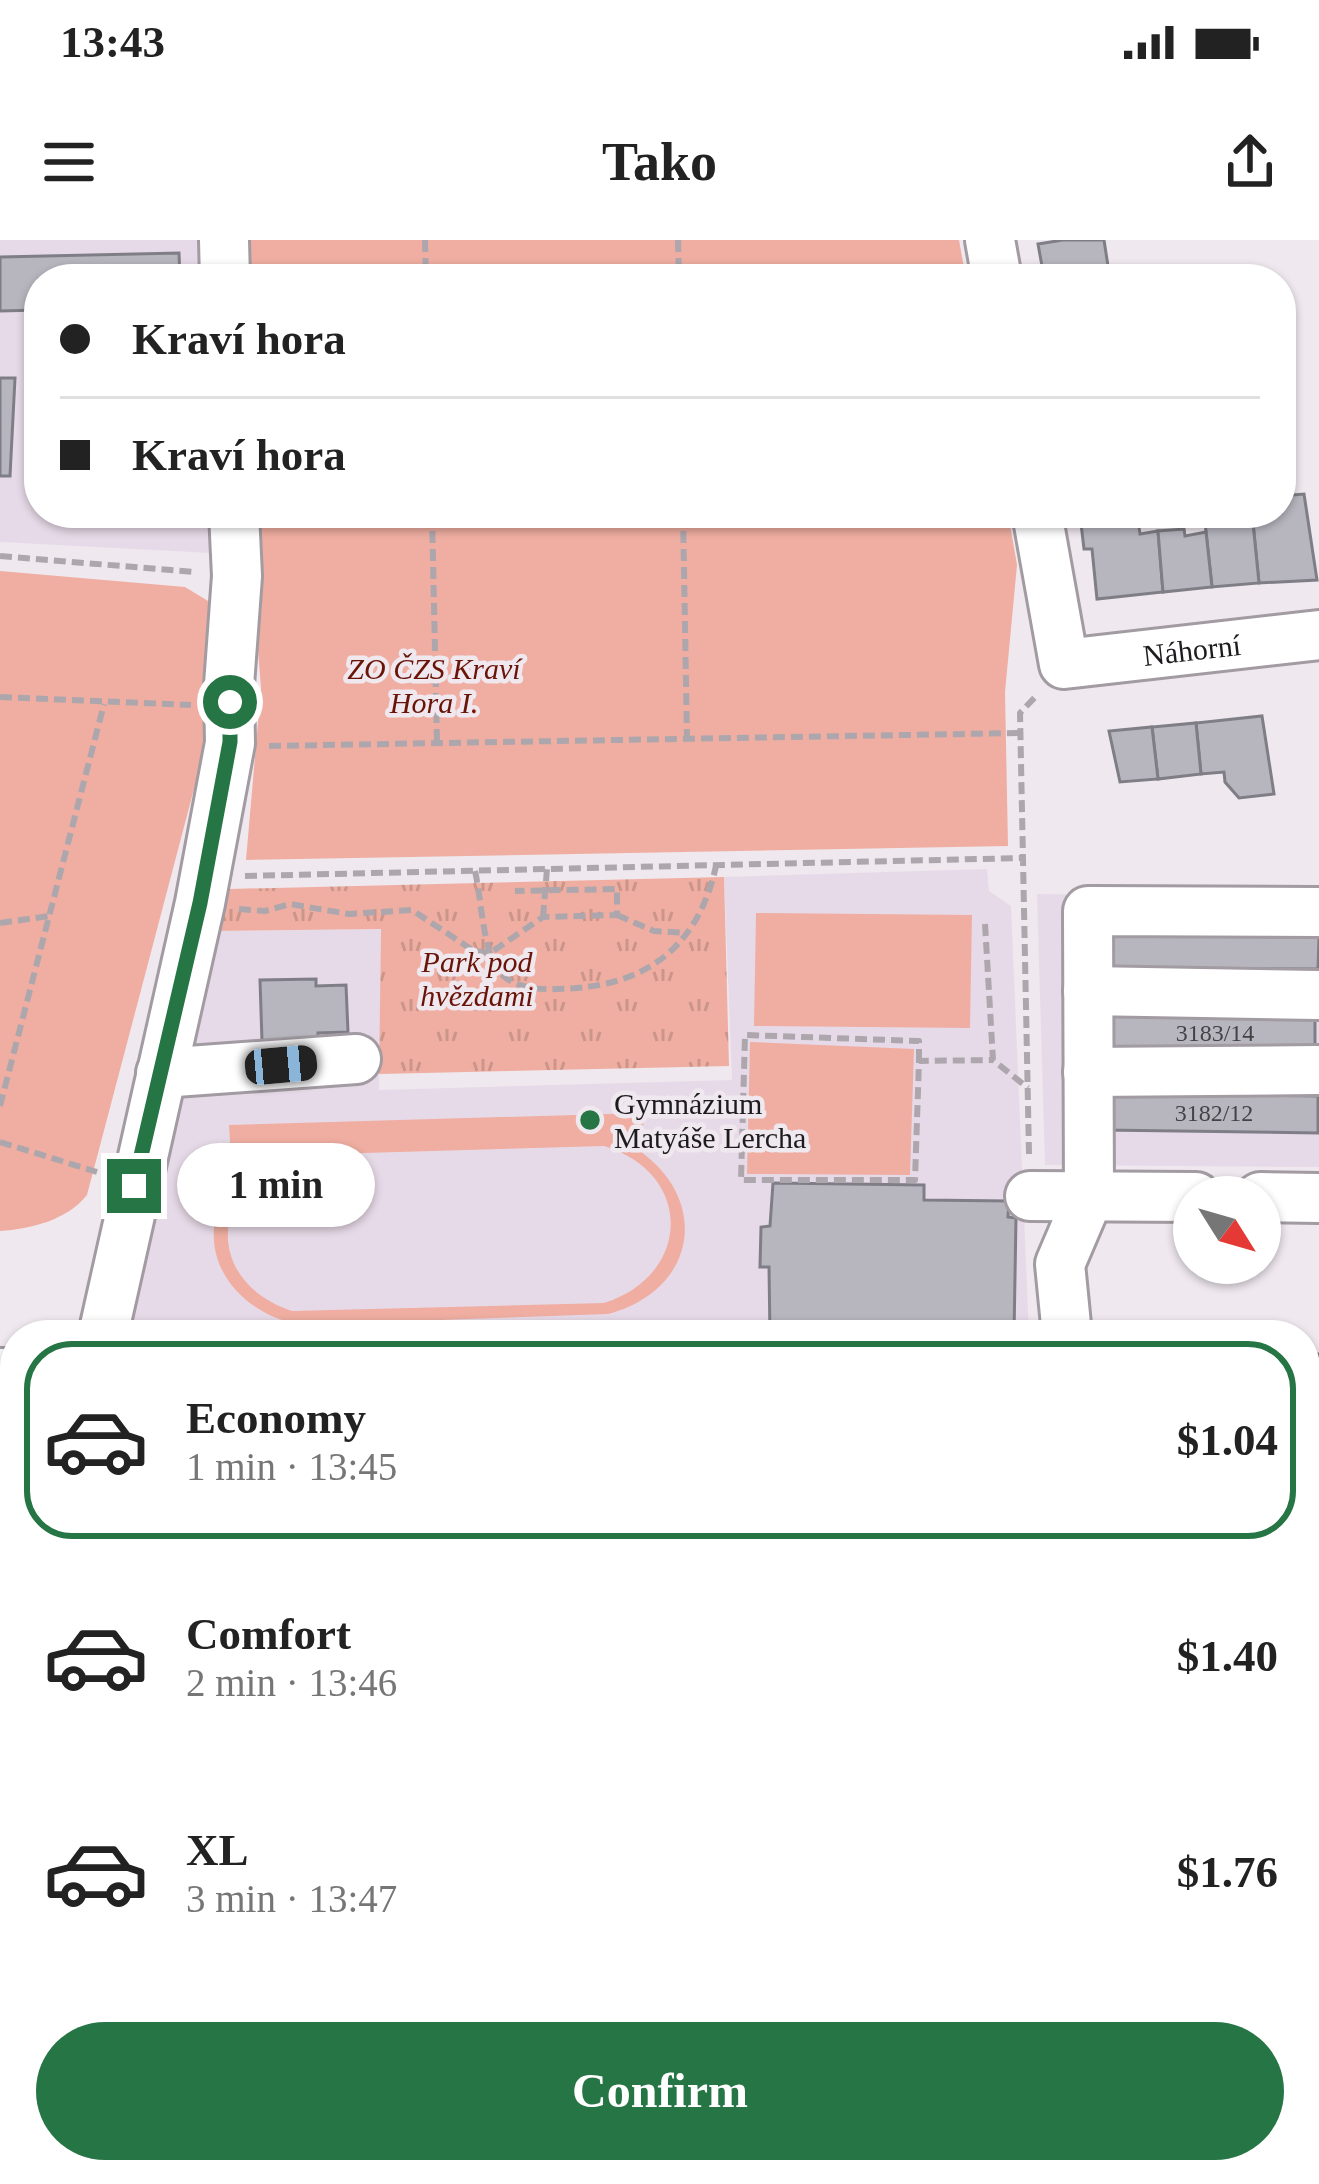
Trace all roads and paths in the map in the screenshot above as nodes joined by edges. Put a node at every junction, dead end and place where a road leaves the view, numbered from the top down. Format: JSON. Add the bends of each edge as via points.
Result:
{"nodes":[{"id":1,"x":235,"y":528,"type":"edge"},
{"id":2,"x":432,"y":528,"type":"edge"},
{"id":3,"x":683,"y":528,"type":"edge"},
{"id":4,"x":1040,"y":528,"type":"edge"},
{"id":5,"x":0,"y":556,"type":"edge"},
{"id":6,"x":237,"y":577,"type":"junction"},
{"id":7,"x":1319,"y":635,"type":"edge"},
{"id":8,"x":1064,"y":664,"type":"junction"},
{"id":9,"x":0,"y":698,"type":"edge"},
{"id":10,"x":104,"y":704,"type":"junction"},
{"id":11,"x":192,"y":705,"type":"dead end"},
{"id":12,"x":1021,"y":733,"type":"junction"},
{"id":13,"x":688,"y":738,"type":"junction"},
{"id":14,"x":437,"y":743,"type":"junction"},
{"id":15,"x":256,"y":746,"type":"dead end"},
{"id":16,"x":1023,"y":858,"type":"junction"},
{"id":17,"x":716,"y":866,"type":"junction"},
{"id":18,"x":547,"y":869,"type":"junction"},
{"id":19,"x":475,"y":871,"type":"junction"},
{"id":20,"x":203,"y":890,"type":"junction"},
{"id":21,"x":515,"y":891,"type":"dead end"},
{"id":22,"x":543,"y":891,"type":"junction"},
{"id":23,"x":1319,"y":912,"type":"edge"},
{"id":24,"x":617,"y":914,"type":"junction"},
{"id":25,"x":49,"y":916,"type":"junction"},
{"id":26,"x":543,"y":917,"type":"junction"},
{"id":27,"x":0,"y":923,"type":"edge"},
{"id":28,"x":985,"y":924,"type":"dead end"},
{"id":29,"x":687,"y":933,"type":"junction"},
{"id":30,"x":490,"y":953,"type":"junction"},
{"id":31,"x":1088,"y":991,"type":"junction"},
{"id":32,"x":1318,"y":995,"type":"edge"},
{"id":33,"x":356,"y":1059,"type":"dead end"},
{"id":34,"x":993,"y":1060,"type":"junction"},
{"id":35,"x":919,"y":1061,"type":"junction"},
{"id":36,"x":1317,"y":1070,"type":"edge"},
{"id":37,"x":1088,"y":1072,"type":"junction"},
{"id":38,"x":161,"y":1073,"type":"junction"},
{"id":39,"x":1028,"y":1088,"type":"junction"},
{"id":40,"x":0,"y":1106,"type":"edge"},
{"id":41,"x":0,"y":1142,"type":"edge"},
{"id":42,"x":93,"y":1171,"type":"dead end"},
{"id":43,"x":1030,"y":1196,"type":"joint"},
{"id":44,"x":1089,"y":1196,"type":"junction"},
{"id":45,"x":1173,"y":1197,"type":"edge"},
{"id":46,"x":1281,"y":1197,"type":"edge"},
{"id":47,"x":1319,"y":1198,"type":"edge"},
{"id":48,"x":106,"y":1320,"type":"edge"},
{"id":49,"x":1066,"y":1320,"type":"edge"}],
"edges":[{"from":1,"to":6,"type":"street"},
{"from":2,"to":14,"type":"path"},
{"from":3,"to":13,"type":"path"},
{"from":4,"to":8,"type":"street"},
{"from":5,"to":6,"type":"path"},
{"from":6,"to":20,"type":"street","via":[[230,742]]},
{"from":7,"to":8,"type":"street","name":"Náhorní"},
{"from":8,"to":12,"type":"path","via":[[1020,713]]},
{"from":9,"to":10,"type":"path"},
{"from":10,"to":11,"type":"path"},
{"from":10,"to":25,"type":"path"},
{"from":12,"to":13,"type":"path"},
{"from":12,"to":16,"type":"path"},
{"from":13,"to":14,"type":"path"},
{"from":14,"to":15,"type":"path"},
{"from":16,"to":17,"type":"path"},
{"from":16,"to":39,"type":"path"},
{"from":17,"to":18,"type":"path"},
{"from":17,"to":29,"type":"path"},
{"from":18,"to":19,"type":"path"},
{"from":18,"to":22,"type":"path"},
{"from":19,"to":20,"type":"path"},
{"from":19,"to":30,"type":"path"},
{"from":20,"to":30,"type":"path","via":[[265,911],[290,904],[349,914],[412,910]]},
{"from":20,"to":38,"type":"street"},
{"from":21,"to":22,"type":"path"},
{"from":22,"to":24,"type":"path","via":[[617,890]]},
{"from":22,"to":26,"type":"path"},
{"from":23,"to":31,"type":"street","via":[[1088,911]]},
{"from":24,"to":26,"type":"path"},
{"from":24,"to":29,"type":"path","via":[[653,932]]},
{"from":25,"to":27,"type":"path"},
{"from":25,"to":40,"type":"path"},
{"from":26,"to":30,"type":"path"},
{"from":28,"to":34,"type":"path"},
{"from":29,"to":30,"type":"path","via":[[663,959],[604,986],[528,987],[499,971]]},
{"from":31,"to":32,"type":"street"},
{"from":31,"to":37,"type":"street"},
{"from":33,"to":38,"type":"street"},
{"from":34,"to":35,"type":"path"},
{"from":34,"to":39,"type":"path"},
{"from":35,"to":35,"type":"path","via":[[915,1180],[742,1180],[745,1035],[920,1041]]},
{"from":36,"to":37,"type":"street"},
{"from":37,"to":44,"type":"street"},
{"from":38,"to":48,"type":"street"},
{"from":39,"to":43,"type":"path"},
{"from":41,"to":42,"type":"path"},
{"from":43,"to":44,"type":"street"},
{"from":44,"to":45,"type":"street"},
{"from":44,"to":49,"type":"street","via":[[1060,1264]]},
{"from":46,"to":47,"type":"street"}]}
